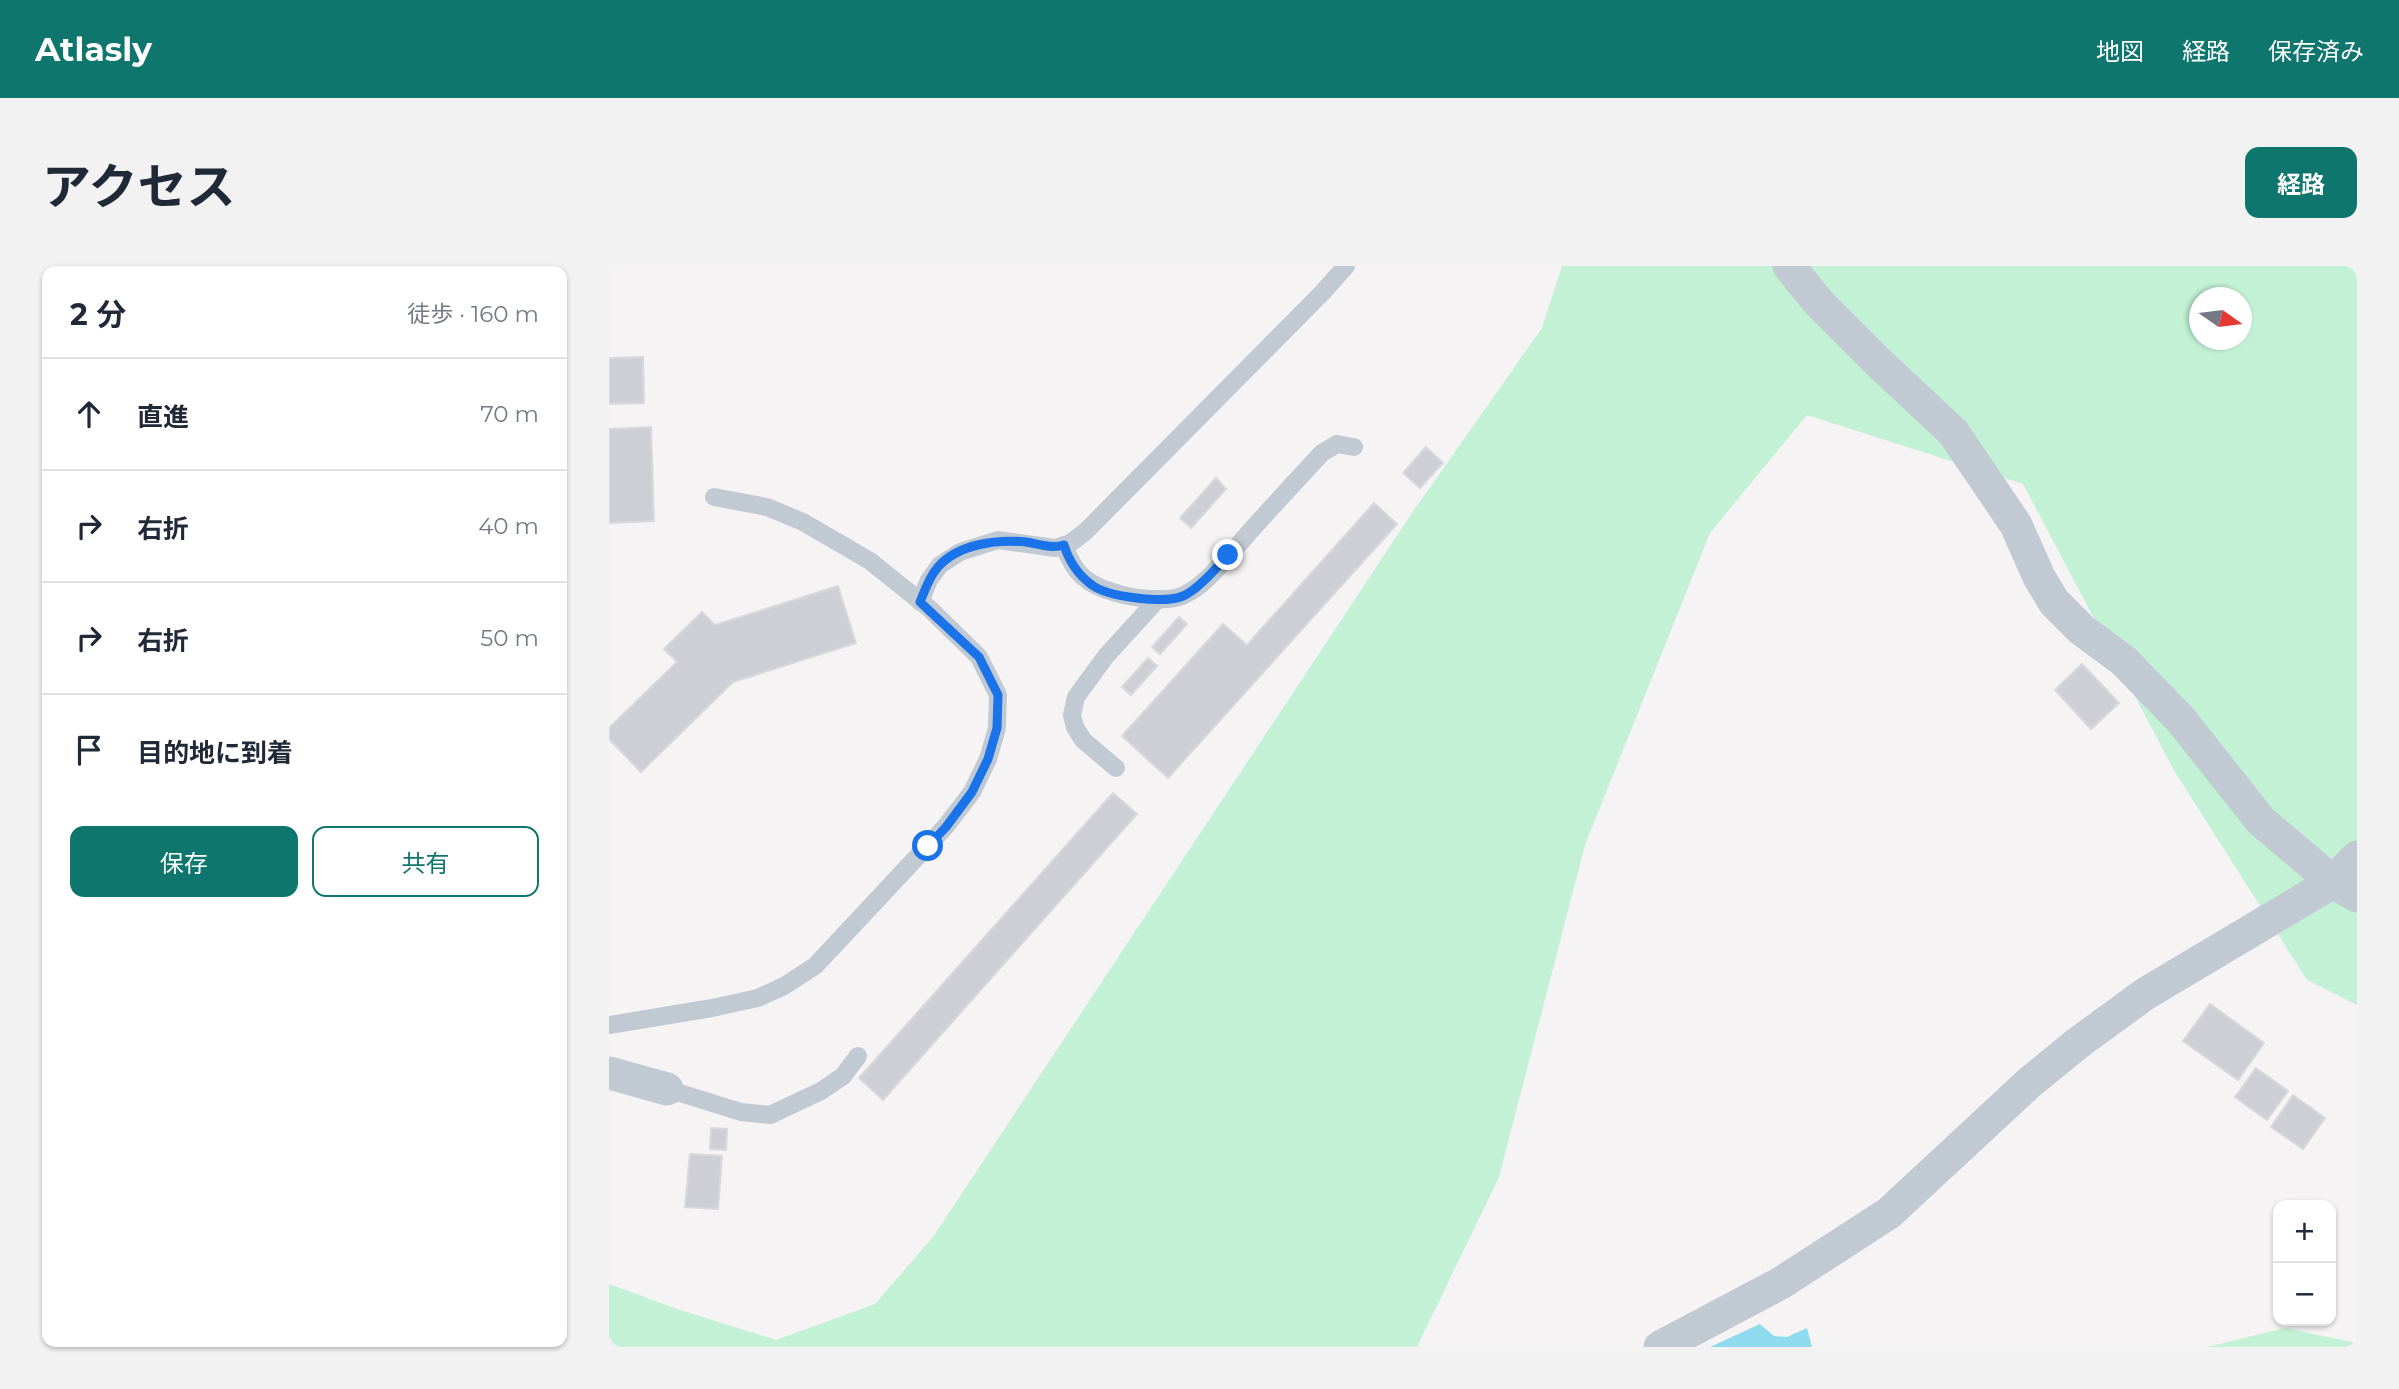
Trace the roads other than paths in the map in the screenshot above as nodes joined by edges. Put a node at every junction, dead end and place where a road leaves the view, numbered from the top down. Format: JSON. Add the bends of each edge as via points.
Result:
{"nodes":[{"id":1,"x":1346,"y":266,"type":"edge"},
{"id":2,"x":1789,"y":266,"type":"edge"},
{"id":3,"x":1354,"y":447,"type":"dead end"},
{"id":4,"x":714,"y":498,"type":"dead end"},
{"id":5,"x":1064,"y":545,"type":"junction"},
{"id":6,"x":1158,"y":599,"type":"junction"},
{"id":7,"x":920,"y":602,"type":"junction"},
{"id":8,"x":1116,"y":768,"type":"dead end"},
{"id":9,"x":2357,"y":858,"type":"edge"},
{"id":10,"x":2345,"y":889,"type":"edge"},
{"id":11,"x":609,"y":1025,"type":"edge"},
{"id":12,"x":858,"y":1056,"type":"dead end"},
{"id":13,"x":609,"y":1073,"type":"edge"},
{"id":14,"x":667,"y":1089,"type":"joint"},
{"id":15,"x":1660,"y":1347,"type":"edge"}],
"edges":[{"from":1,"to":5,"type":"lane","via":[[1085,532]]},
{"from":2,"to":10,"type":"street","via":[[1836,320],[1953,432],[2016,525],[2055,603],[2124,661],[2181,720],[2261,821]]},
{"from":3,"to":6,"type":"lane","via":[[1337,444],[1322,453],[1211,574],[1183,596]]},
{"from":4,"to":7,"type":"lane","via":[[767,507],[803,522],[870,561]]},
{"from":5,"to":6,"type":"lane","via":[[1078,572],[1094,587],[1126,597]]},
{"from":5,"to":7,"type":"lane","via":[[1055,548],[998,540],[960,552],[940,565]]},
{"from":6,"to":8,"type":"lane","via":[[1106,656],[1076,698],[1075,727],[1083,740]]},
{"from":7,"to":11,"type":"lane","via":[[979,657],[998,695],[997,728],[988,759],[966,801],[815,967],[758,998]]},
{"from":9,"to":10,"type":"street"},
{"from":10,"to":15,"type":"street","via":[[2145,994],[2029,1083],[1889,1213],[1781,1283]]},
{"from":12,"to":14,"type":"lane","via":[[843,1076],[821,1091],[770,1115],[741,1112]]},
{"from":13,"to":14,"type":"street"}]}
